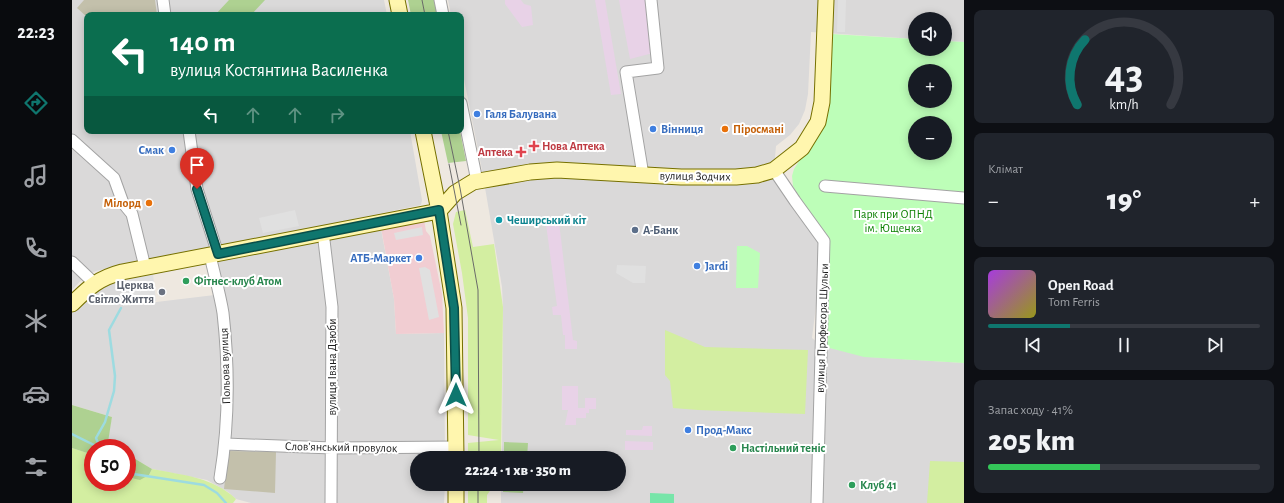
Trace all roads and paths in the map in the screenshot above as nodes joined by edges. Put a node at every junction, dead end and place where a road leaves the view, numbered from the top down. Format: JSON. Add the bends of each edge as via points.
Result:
{"nodes":[{"id":1,"x":163,"y":0,"type":"edge"},
{"id":2,"x":397,"y":0,"type":"edge"},
{"id":3,"x":440,"y":0,"type":"edge"},
{"id":4,"x":651,"y":0,"type":"edge"},
{"id":5,"x":826,"y":0,"type":"edge"},
{"id":6,"x":165,"y":12,"type":"edge"},
{"id":7,"x":399,"y":12,"type":"edge"},
{"id":8,"x":442,"y":12,"type":"edge"},
{"id":9,"x":464,"y":119,"type":"edge"},
{"id":10,"x":189,"y":134,"type":"edge"},
{"id":11,"x":424,"y":134,"type":"edge"},
{"id":12,"x":72,"y":140,"type":"edge"},
{"id":13,"x":774,"y":170,"type":"junction"},
{"id":14,"x":643,"y":175,"type":"junction"},
{"id":15,"x":476,"y":181,"type":"junction"},
{"id":16,"x":825,"y":186,"type":"dead end"},
{"id":17,"x":964,"y":198,"type":"edge"},
{"id":18,"x":439,"y":210,"type":"junction"},
{"id":19,"x":323,"y":232,"type":"junction"},
{"id":20,"x":214,"y":255,"type":"junction"},
{"id":21,"x":72,"y":262,"type":"edge"},
{"id":22,"x":145,"y":267,"type":"junction"},
{"id":23,"x":94,"y":282,"type":"junction"},
{"id":24,"x":72,"y":304,"type":"edge"},
{"id":25,"x":226,"y":444,"type":"junction"},
{"id":26,"x":332,"y":448,"type":"junction"},
{"id":27,"x":425,"y":451,"type":"edge"},
{"id":28,"x":456,"y":451,"type":"edge"},
{"id":29,"x":220,"y":478,"type":"dead end"},
{"id":30,"x":456,"y":491,"type":"edge"},
{"id":31,"x":330,"y":503,"type":"edge"},
{"id":32,"x":456,"y":503,"type":"edge"},
{"id":33,"x":817,"y":503,"type":"edge"}],
"edges":[{"from":1,"to":6,"type":"street"},
{"from":2,"to":7,"type":"main road"},
{"from":3,"to":8,"type":"street"},
{"from":4,"to":14,"type":"street","via":[[658,68],[626,72]]},
{"from":5,"to":13,"type":"main road","name":"вулиця Зодчих","via":[[822,102],[818,122],[802,148]]},
{"from":9,"to":15,"type":"street"},
{"from":10,"to":20,"type":"street","name":"Польова вулиця","via":[[197,189]]},
{"from":11,"to":18,"type":"main road"},
{"from":12,"to":22,"type":"street","via":[[114,178],[123,203],[132,214]]},
{"from":13,"to":14,"type":"main road","name":"вулиця Зодчих","via":[[736,177]]},
{"from":13,"to":33,"type":"street","name":"вулиця Професора Шульги","via":[[824,241]]},
{"from":14,"to":15,"type":"main road","name":"вулиця Зодчих","via":[[557,170]]},
{"from":15,"to":18,"type":"main road","name":"вулиця Зодчих","via":[[460,188]]},
{"from":16,"to":17,"type":"street"},
{"from":18,"to":19,"type":"main road"},
{"from":18,"to":28,"type":"main road","via":[[454,308]]},
{"from":19,"to":20,"type":"main road"},
{"from":19,"to":26,"type":"street","name":"вулиця Івана Дзюби","via":[[332,307]]},
{"from":20,"to":22,"type":"main road"},
{"from":20,"to":25,"type":"street","name":"Польова вулиця","via":[[223,312]]},
{"from":21,"to":23,"type":"street"},
{"from":22,"to":23,"type":"main road","via":[[105,276]]},
{"from":23,"to":24,"type":"main road"},
{"from":25,"to":26,"type":"street","name":"Словʼянський провулок"},
{"from":25,"to":29,"type":"street","name":"Польова вулиця"},
{"from":26,"to":27,"type":"street","name":"Словʼянський провулок"},
{"from":26,"to":31,"type":"street","name":"вулиця Івана Дзюби"},
{"from":30,"to":32,"type":"main road"}]}
